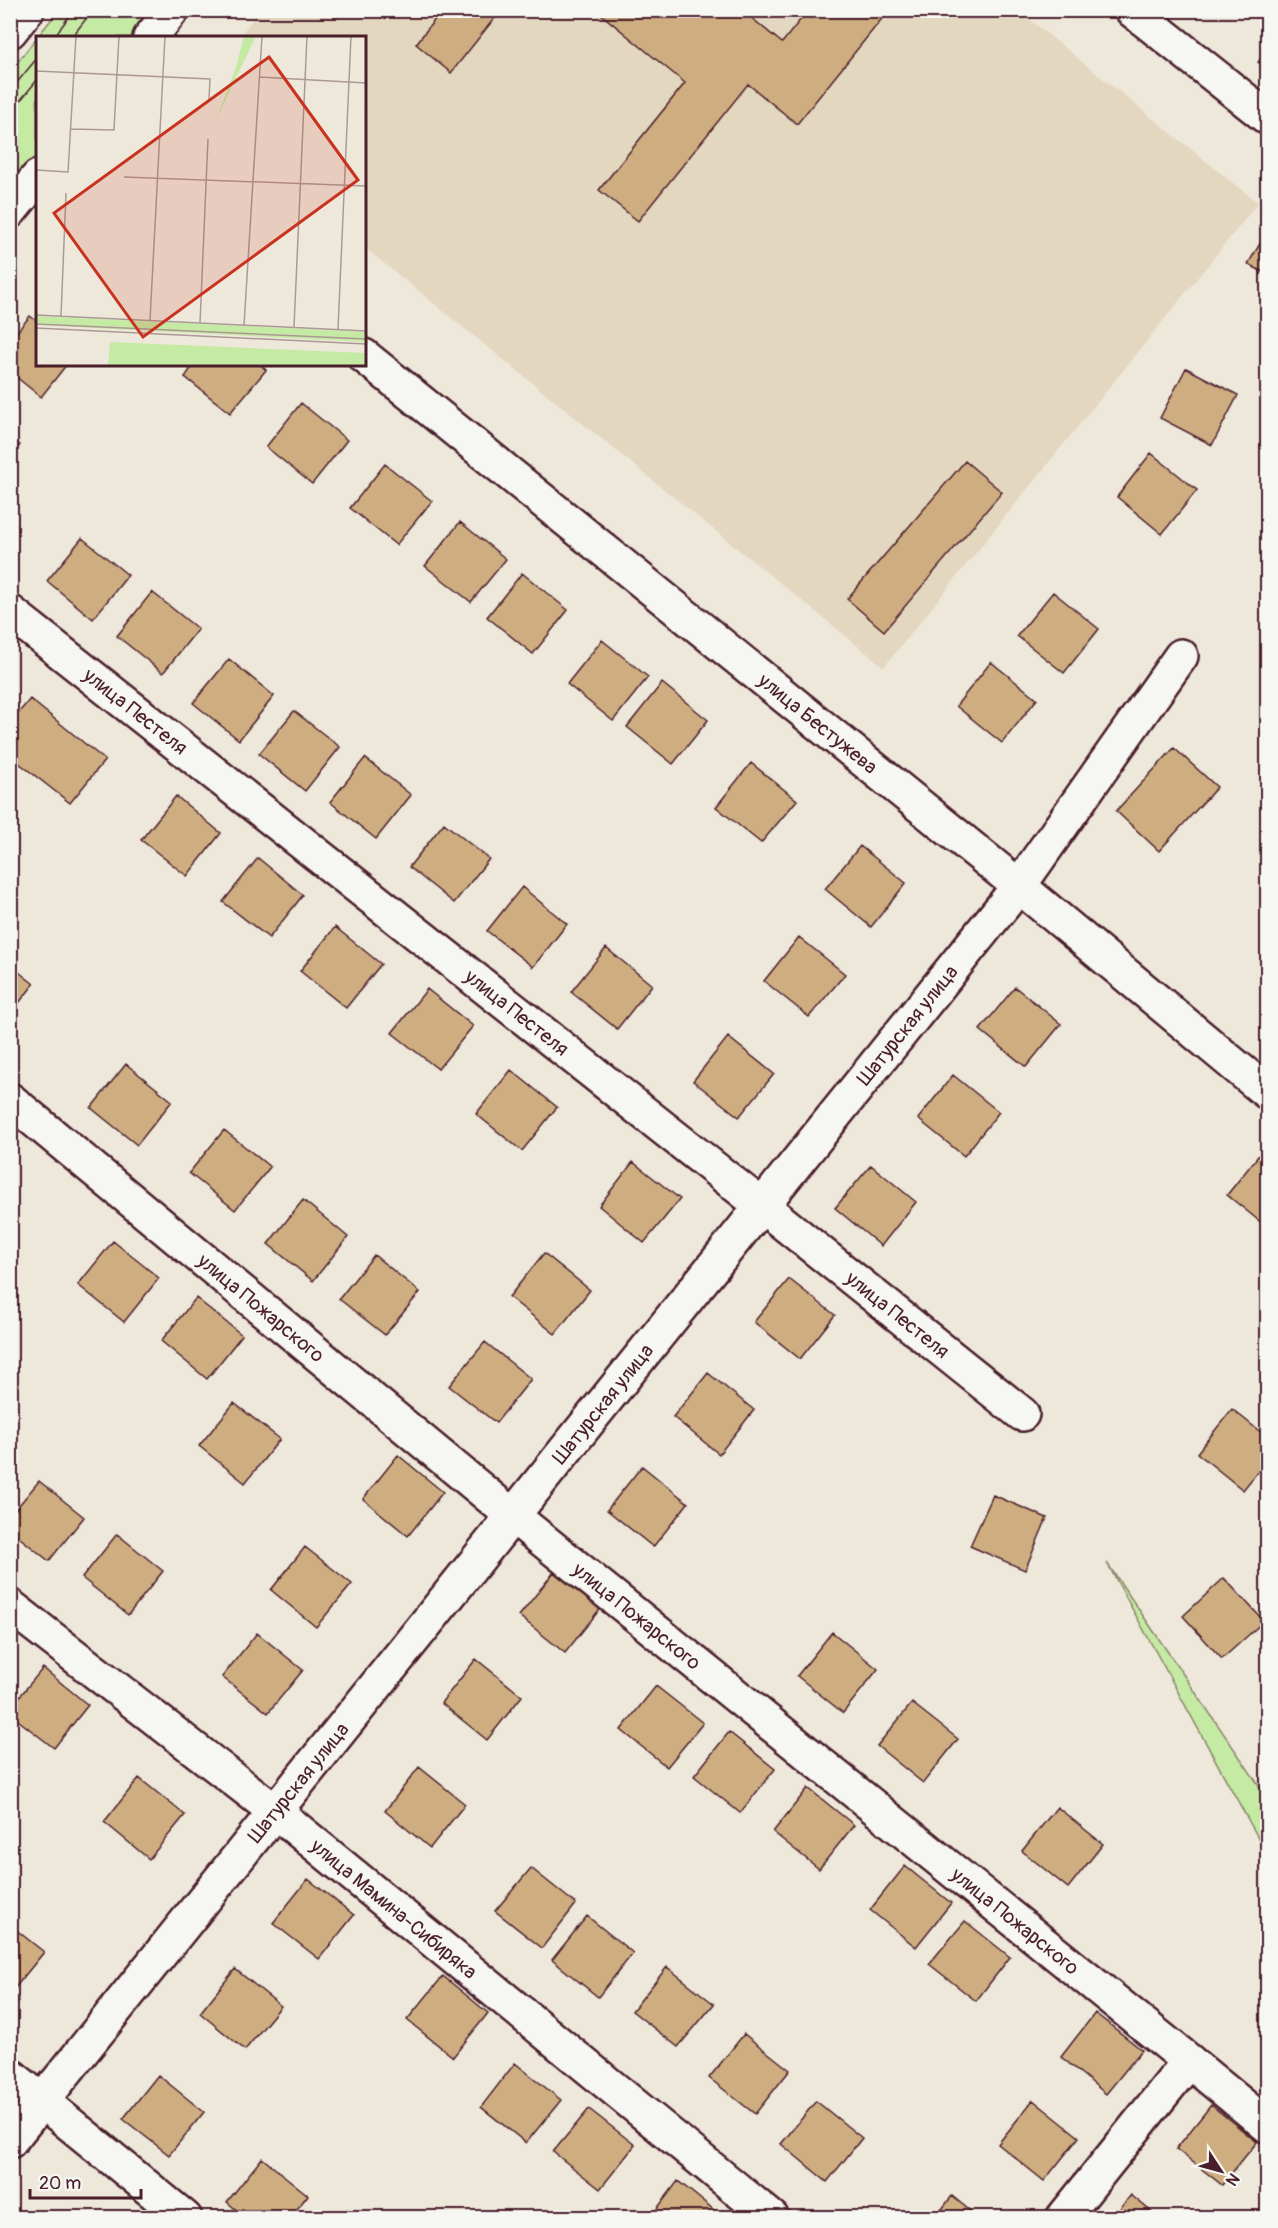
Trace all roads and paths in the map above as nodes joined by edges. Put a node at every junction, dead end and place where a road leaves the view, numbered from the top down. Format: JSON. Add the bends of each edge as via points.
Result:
{"nodes":[{"id":1,"x":27,"y":10,"type":"edge"},
{"id":2,"x":172,"y":10,"type":"edge"},
{"id":3,"x":1132,"y":10,"type":"edge"},
{"id":4,"x":10,"y":31,"type":"edge"},
{"id":5,"x":152,"y":36,"type":"edge"},
{"id":6,"x":1268,"y":118,"type":"edge"},
{"id":7,"x":36,"y":179,"type":"edge"},
{"id":8,"x":10,"y":211,"type":"edge"},
{"id":9,"x":366,"y":358,"type":"edge"},
{"id":10,"x":10,"y":612,"type":"edge"},
{"id":11,"x":1181,"y":656,"type":"dead end"},
{"id":12,"x":1019,"y":886,"type":"junction"},
{"id":13,"x":1268,"y":1093,"type":"edge"},
{"id":14,"x":10,"y":1100,"type":"edge"},
{"id":15,"x":762,"y":1206,"type":"junction"},
{"id":16,"x":1022,"y":1414,"type":"dead end"},
{"id":17,"x":513,"y":1516,"type":"junction"},
{"id":18,"x":10,"y":1606,"type":"edge"},
{"id":19,"x":276,"y":1812,"type":"junction"},
{"id":20,"x":1190,"y":2061,"type":"junction"},
{"id":21,"x":10,"y":2075,"type":"edge"},
{"id":22,"x":43,"y":2100,"type":"junction"},
{"id":23,"x":1268,"y":2126,"type":"edge"},
{"id":24,"x":10,"y":2141,"type":"edge"},
{"id":25,"x":185,"y":2217,"type":"edge"},
{"id":26,"x":772,"y":2217,"type":"edge"},
{"id":27,"x":1063,"y":2217,"type":"edge"}],
"edges":[{"from":1,"to":4,"type":"street"},
{"from":2,"to":5,"type":"street"},
{"from":3,"to":6,"type":"street"},
{"from":7,"to":8,"type":"street"},
{"from":9,"to":12,"type":"street","name":"улица Бестужева"},
{"from":10,"to":15,"type":"street","name":"улица Пестеля"},
{"from":11,"to":12,"type":"street","name":"Шатурская улица"},
{"from":12,"to":13,"type":"street","name":"улица Бестужева"},
{"from":12,"to":15,"type":"street","name":"Шатурская улица"},
{"from":14,"to":17,"type":"street","name":"улица Пожарского"},
{"from":15,"to":16,"type":"street","name":"улица Пестеля"},
{"from":15,"to":17,"type":"street","name":"Шатурская улица"},
{"from":17,"to":19,"type":"street","name":"Шатурская улица"},
{"from":17,"to":20,"type":"street","name":"улица Пожарского"},
{"from":18,"to":19,"type":"street","name":"улица Мамина-Сибиряка"},
{"from":19,"to":22,"type":"street","name":"Шатурская улица"},
{"from":19,"to":26,"type":"street","name":"улица Мамина-Сибиряка"},
{"from":20,"to":23,"type":"street","name":"улица Пожарского"},
{"from":20,"to":27,"type":"street"},
{"from":21,"to":22,"type":"street"},
{"from":22,"to":24,"type":"street","name":"Шатурская улица"},
{"from":22,"to":25,"type":"street"}]}
